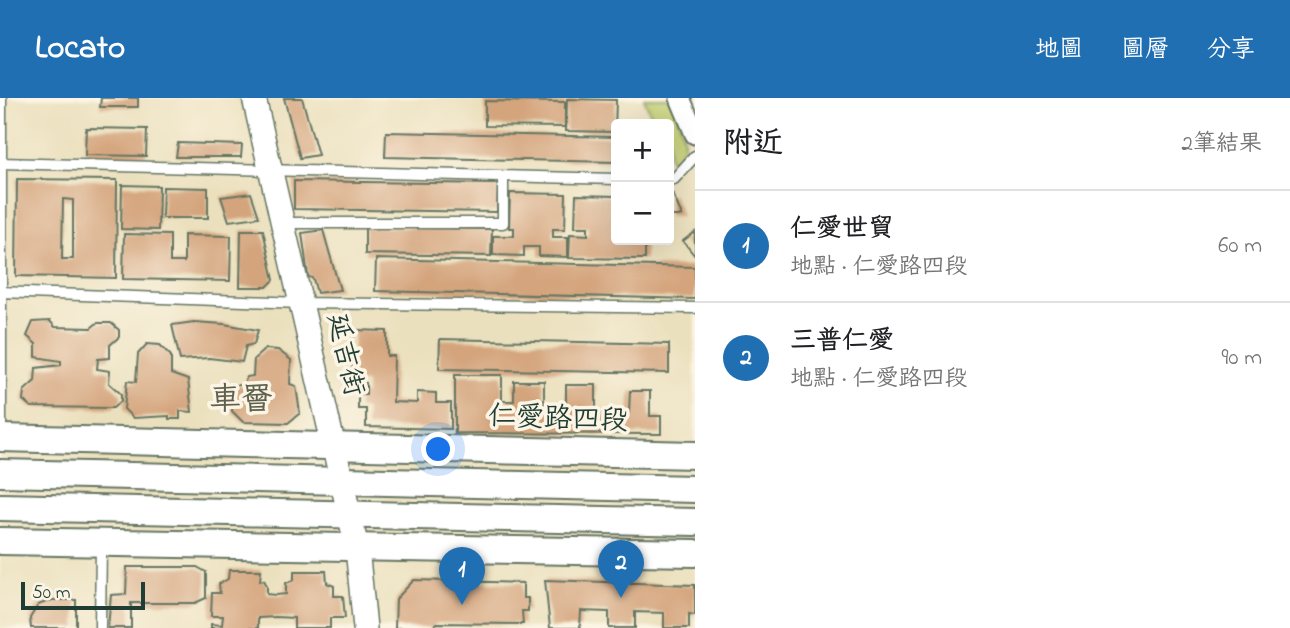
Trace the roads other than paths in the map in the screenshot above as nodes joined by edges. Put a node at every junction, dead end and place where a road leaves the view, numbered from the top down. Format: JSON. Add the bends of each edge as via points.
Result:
{"nodes":[{"id":1,"x":1,"y":98,"type":"edge"},
{"id":2,"x":254,"y":98,"type":"edge"},
{"id":3,"x":680,"y":98,"type":"edge"},
{"id":4,"x":695,"y":134,"type":"edge"},
{"id":5,"x":695,"y":156,"type":"edge"},
{"id":6,"x":1,"y":163,"type":"edge"},
{"id":7,"x":272,"y":170,"type":"junction"},
{"id":8,"x":674,"y":176,"type":"edge"},
{"id":9,"x":503,"y":178,"type":"junction"},
{"id":10,"x":611,"y":179,"type":"edge"},
{"id":11,"x":284,"y":223,"type":"junction"},
{"id":12,"x":0,"y":292,"type":"edge"},
{"id":13,"x":301,"y":303,"type":"junction"},
{"id":14,"x":695,"y":308,"type":"edge"},
{"id":15,"x":1,"y":438,"type":"edge"},
{"id":16,"x":335,"y":445,"type":"junction"},
{"id":17,"x":695,"y":455,"type":"edge"},
{"id":18,"x":0,"y":473,"type":"edge"},
{"id":19,"x":342,"y":480,"type":"junction"},
{"id":20,"x":695,"y":489,"type":"edge"},
{"id":21,"x":0,"y":507,"type":"edge"},
{"id":22,"x":350,"y":516,"type":"junction"},
{"id":23,"x":695,"y":522,"type":"edge"},
{"id":24,"x":0,"y":541,"type":"edge"},
{"id":25,"x":101,"y":543,"type":"junction"},
{"id":26,"x":357,"y":548,"type":"junction"},
{"id":27,"x":695,"y":553,"type":"edge"},
{"id":28,"x":100,"y":628,"type":"edge"},
{"id":29,"x":365,"y":628,"type":"edge"}],
"edges":[{"from":1,"to":6,"type":"lane"},
{"from":2,"to":7,"type":"street","name":"延吉街"},
{"from":3,"to":4,"type":"street"},
{"from":5,"to":8,"type":"lane"},
{"from":6,"to":7,"type":"lane"},
{"from":6,"to":12,"type":"lane"},
{"from":7,"to":9,"type":"lane"},
{"from":7,"to":11,"type":"street","name":"延吉街"},
{"from":9,"to":10,"type":"lane"},
{"from":9,"to":11,"type":"lane","via":[[503,223]]},
{"from":11,"to":13,"type":"street","name":"延吉街"},
{"from":12,"to":13,"type":"lane"},
{"from":12,"to":15,"type":"lane"},
{"from":13,"to":14,"type":"lane"},
{"from":13,"to":16,"type":"street","name":"延吉街"},
{"from":15,"to":16,"type":"main road","name":"仁愛路四段"},
{"from":16,"to":17,"type":"main road","name":"仁愛路四段"},
{"from":16,"to":19,"type":"street","name":"延吉街"},
{"from":18,"to":19,"type":"main road"},
{"from":19,"to":20,"type":"main road"},
{"from":19,"to":22,"type":"street","name":"延吉街"},
{"from":21,"to":22,"type":"main road"},
{"from":22,"to":23,"type":"main road"},
{"from":22,"to":26,"type":"street","name":"延吉街"},
{"from":24,"to":25,"type":"main road"},
{"from":25,"to":26,"type":"main road"},
{"from":25,"to":28,"type":"lane"},
{"from":26,"to":27,"type":"main road"},
{"from":26,"to":29,"type":"street","name":"延吉街"}]}
